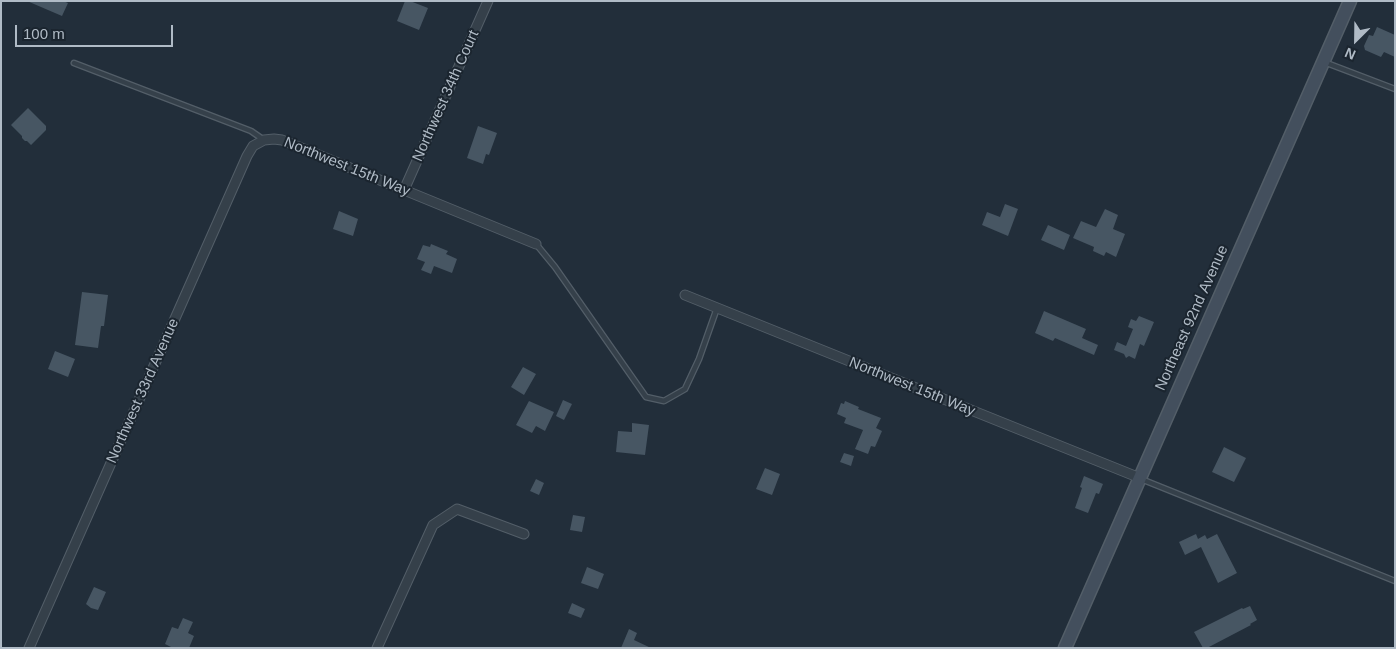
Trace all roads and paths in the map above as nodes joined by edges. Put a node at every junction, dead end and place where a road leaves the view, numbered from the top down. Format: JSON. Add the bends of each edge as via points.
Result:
{"nodes":[{"id":1,"x":488,"y":1,"type":"edge"},
{"id":2,"x":1350,"y":1,"type":"edge"},
{"id":3,"x":1324,"y":62,"type":"junction"},
{"id":4,"x":74,"y":63,"type":"dead end"},
{"id":5,"x":1395,"y":89,"type":"edge"},
{"id":6,"x":264,"y":140,"type":"junction"},
{"id":7,"x":404,"y":190,"type":"junction"},
{"id":8,"x":536,"y":244,"type":"joint"},
{"id":9,"x":685,"y":295,"type":"dead end"},
{"id":10,"x":717,"y":308,"type":"junction"},
{"id":11,"x":1140,"y":478,"type":"junction"},
{"id":12,"x":524,"y":534,"type":"dead end"},
{"id":13,"x":1395,"y":581,"type":"edge"},
{"id":14,"x":29,"y":648,"type":"edge"},
{"id":15,"x":376,"y":648,"type":"edge"},
{"id":16,"x":1065,"y":648,"type":"edge"}],
"edges":[{"from":1,"to":7,"type":"street","name":"Northwest 34th Court"},
{"from":2,"to":3,"type":"street","name":"Northeast 92nd Avenue"},
{"from":3,"to":5,"type":"lane"},
{"from":3,"to":11,"type":"street","name":"Northeast 92nd Avenue"},
{"from":4,"to":6,"type":"lane","name":"Northwest 15th Way","via":[[251,132]]},
{"from":6,"to":7,"type":"street","name":"Northwest 15th Way","via":[[282,140]]},
{"from":6,"to":14,"type":"street","name":"Northwest 33rd Avenue","via":[[253,146],[246,156]]},
{"from":7,"to":8,"type":"street","name":"Northwest 15th Way"},
{"from":8,"to":10,"type":"lane","via":[[646,397],[664,401],[685,389]]},
{"from":9,"to":10,"type":"street","name":"Northwest 15th Way"},
{"from":10,"to":11,"type":"street","name":"Northwest 15th Way"},
{"from":11,"to":13,"type":"lane"},
{"from":11,"to":16,"type":"street","name":"Northeast 92nd Avenue"},
{"from":12,"to":15,"type":"street","via":[[457,509],[432,525]]}]}
